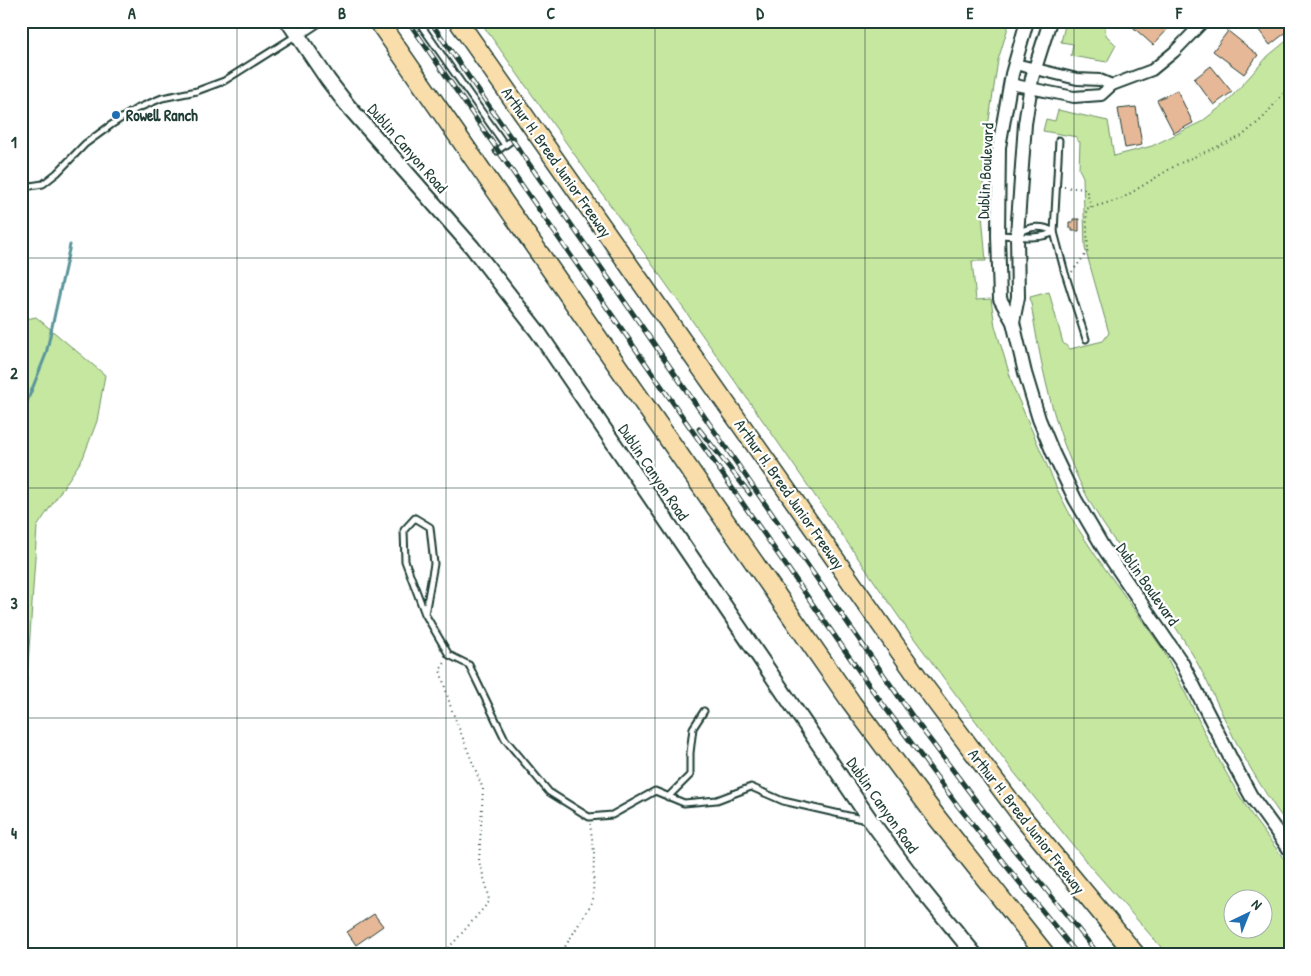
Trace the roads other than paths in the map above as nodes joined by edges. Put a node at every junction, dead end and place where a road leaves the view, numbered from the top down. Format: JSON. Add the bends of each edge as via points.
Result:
{"nodes":[{"id":1,"x":288,"y":21,"type":"edge"},
{"id":2,"x":318,"y":21,"type":"edge"},
{"id":3,"x":378,"y":21,"type":"edge"},
{"id":4,"x":418,"y":21,"type":"edge"},
{"id":5,"x":458,"y":21,"type":"edge"},
{"id":6,"x":1027,"y":21,"type":"edge"},
{"id":7,"x":1050,"y":21,"type":"edge"},
{"id":8,"x":1204,"y":21,"type":"edge"},
{"id":9,"x":297,"y":35,"type":"junction"},
{"id":10,"x":1015,"y":64,"type":"junction"},
{"id":11,"x":1035,"y":69,"type":"junction"},
{"id":12,"x":1010,"y":84,"type":"junction"},
{"id":13,"x":1112,"y":85,"type":"junction"},
{"id":14,"x":1031,"y":88,"type":"junction"},
{"id":15,"x":512,"y":140,"type":"dead end"},
{"id":16,"x":1059,"y":140,"type":"dead end"},
{"id":17,"x":505,"y":145,"type":"junction"},
{"id":18,"x":497,"y":151,"type":"dead end"},
{"id":19,"x":21,"y":185,"type":"edge"},
{"id":20,"x":1054,"y":232,"type":"junction"},
{"id":21,"x":998,"y":235,"type":"junction"},
{"id":22,"x":1017,"y":235,"type":"junction"},
{"id":23,"x":1013,"y":322,"type":"junction"},
{"id":24,"x":1086,"y":339,"type":"dead end"},
{"id":25,"x":425,"y":614,"type":"junction"},
{"id":26,"x":704,"y":711,"type":"dead end"},
{"id":27,"x":668,"y":797,"type":"junction"},
{"id":28,"x":871,"y":820,"type":"junction"},
{"id":29,"x":1290,"y":850,"type":"edge"},
{"id":30,"x":974,"y":955,"type":"edge"},
{"id":31,"x":1046,"y":955,"type":"edge"},
{"id":32,"x":1136,"y":955,"type":"edge"}],
"edges":[{"from":1,"to":9,"type":"main road","name":"Dublin Canyon Road"},
{"from":2,"to":9,"type":"street"},
{"from":3,"to":31,"type":"highway","via":[[851,702],[938,820]]},
{"from":4,"to":17,"type":"lane"},
{"from":5,"to":32,"type":"highway","name":"Arthur H. Breed Junior Freeway","via":[[924,686],[1023,818]]},
{"from":6,"to":10,"type":"street","name":"Dublin Boulevard"},
{"from":7,"to":11,"type":"street","name":"Dublin Boulevard"},
{"from":8,"to":13,"type":"street","via":[[1152,70]]},
{"from":9,"to":19,"type":"lane","via":[[220,83],[162,98],[136,109],[85,144],[43,184]]},
{"from":9,"to":28,"type":"main road","name":"Dublin Canyon Road","via":[[348,106],[472,247],[538,332]]},
{"from":10,"to":11,"type":"street"},
{"from":10,"to":12,"type":"street","name":"Dublin Boulevard"},
{"from":11,"to":13,"type":"street"},
{"from":11,"to":14,"type":"street","name":"Dublin Boulevard"},
{"from":12,"to":14,"type":"street"},
{"from":12,"to":21,"type":"street","name":"Dublin Boulevard","via":[[999,147]]},
{"from":13,"to":14,"type":"street","via":[[1101,95],[1074,97]]},
{"from":14,"to":22,"type":"street","name":"Dublin Boulevard","via":[[1024,134]]},
{"from":15,"to":17,"type":"lane"},
{"from":16,"to":20,"type":"lane"},
{"from":17,"to":18,"type":"lane"},
{"from":20,"to":22,"type":"lane","via":[[1047,236]]},
{"from":20,"to":22,"type":"lane","via":[[1046,227],[1026,228]]},
{"from":20,"to":24,"type":"lane"},
{"from":21,"to":22,"type":"lane"},
{"from":21,"to":23,"type":"street","name":"Dublin Boulevard","via":[[1000,299]]},
{"from":22,"to":23,"type":"street","name":"Dublin Boulevard","via":[[1018,297]]},
{"from":23,"to":29,"type":"street","name":"Dublin Boulevard","via":[[1039,419],[1075,500],[1182,663],[1251,796]]},
{"from":25,"to":25,"type":"lane","via":[[434,564],[430,527],[415,518],[404,530],[405,561]]},
{"from":25,"to":27,"type":"lane","via":[[450,655],[469,666],[505,738],[549,792],[589,817],[612,815],[655,792]]},
{"from":26,"to":27,"type":"lane","via":[[693,728],[690,775]]},
{"from":27,"to":28,"type":"lane","via":[[684,804],[717,800],[751,787],[783,801]]},
{"from":28,"to":30,"type":"main road","name":"Dublin Canyon Road"}]}
